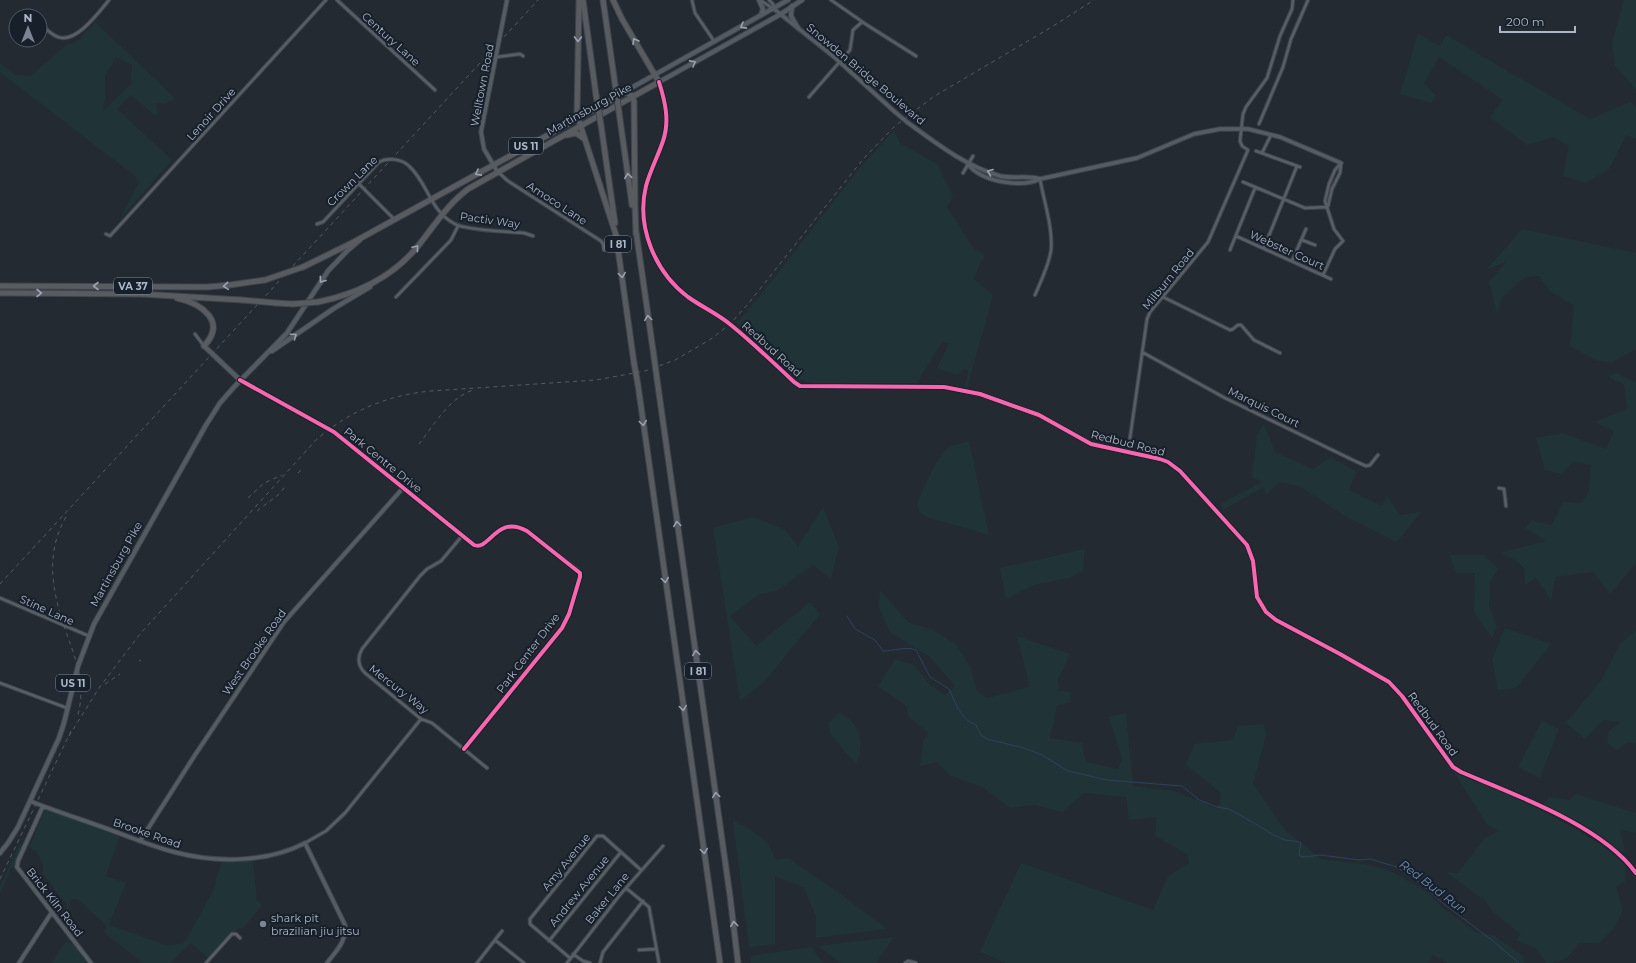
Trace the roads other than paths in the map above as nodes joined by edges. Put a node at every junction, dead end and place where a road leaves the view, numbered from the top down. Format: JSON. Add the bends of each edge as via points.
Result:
{"nodes":[{"id":1,"x":109,"y":0,"type":"edge"},
{"id":2,"x":326,"y":0,"type":"edge"},
{"id":3,"x":337,"y":0,"type":"edge"},
{"id":4,"x":507,"y":0,"type":"edge"},
{"id":5,"x":579,"y":0,"type":"edge"},
{"id":6,"x":583,"y":0,"type":"edge"},
{"id":7,"x":603,"y":0,"type":"edge"},
{"id":8,"x":613,"y":0,"type":"edge"},
{"id":9,"x":692,"y":0,"type":"edge"},
{"id":10,"x":759,"y":0,"type":"edge"},
{"id":11,"x":769,"y":0,"type":"edge"},
{"id":12,"x":788,"y":0,"type":"edge"},
{"id":13,"x":802,"y":0,"type":"edge"},
{"id":14,"x":831,"y":0,"type":"edge"},
{"id":15,"x":1293,"y":0,"type":"edge"},
{"id":16,"x":1308,"y":0,"type":"edge"},
{"id":17,"x":792,"y":6,"type":"junction"},
{"id":18,"x":774,"y":9,"type":"junction"},
{"id":19,"x":781,"y":14,"type":"junction"},
{"id":20,"x":759,"y":18,"type":"junction"},
{"id":21,"x":862,"y":22,"type":"junction"},
{"id":22,"x":798,"y":28,"type":"junction"},
{"id":23,"x":48,"y":30,"type":"edge"},
{"id":24,"x":715,"y":42,"type":"junction"},
{"id":25,"x":524,"y":56,"type":"dead end"},
{"id":26,"x":916,"y":56,"type":"dead end"},
{"id":27,"x":497,"y":57,"type":"junction"},
{"id":28,"x":839,"y":62,"type":"junction"},
{"id":29,"x":655,"y":75,"type":"junction"},
{"id":30,"x":659,"y":82,"type":"junction"},
{"id":31,"x":436,"y":90,"type":"dead end"},
{"id":32,"x":642,"y":91,"type":"junction"},
{"id":33,"x":622,"y":93,"type":"junction"},
{"id":34,"x":632,"y":96,"type":"junction"},
{"id":35,"x":809,"y":97,"type":"dead end"},
{"id":36,"x":577,"y":104,"type":"junction"},
{"id":37,"x":634,"y":113,"type":"junction"},
{"id":38,"x":578,"y":117,"type":"junction"},
{"id":39,"x":1259,"y":124,"type":"dead end"},
{"id":40,"x":580,"y":125,"type":"junction"},
{"id":41,"x":1241,"y":128,"type":"junction"},
{"id":42,"x":553,"y":131,"type":"junction"},
{"id":43,"x":1271,"y":135,"type":"junction"},
{"id":44,"x":558,"y":137,"type":"junction"},
{"id":45,"x":585,"y":140,"type":"junction"},
{"id":46,"x":1256,"y":151,"type":"dead end"},
{"id":47,"x":1262,"y":153,"type":"junction"},
{"id":48,"x":973,"y":156,"type":"dead end"},
{"id":49,"x":1342,"y":163,"type":"junction"},
{"id":50,"x":968,"y":164,"type":"junction"},
{"id":51,"x":493,"y":165,"type":"junction"},
{"id":52,"x":497,"y":171,"type":"junction"},
{"id":53,"x":963,"y":173,"type":"dead end"},
{"id":54,"x":1040,"y":179,"type":"junction"},
{"id":55,"x":1243,"y":182,"type":"dead end"},
{"id":56,"x":359,"y":184,"type":"junction"},
{"id":57,"x":1255,"y":188,"type":"junction"},
{"id":58,"x":430,"y":199,"type":"junction"},
{"id":59,"x":1285,"y":199,"type":"junction"},
{"id":60,"x":1328,"y":207,"type":"junction"},
{"id":61,"x":441,"y":214,"type":"junction"},
{"id":62,"x":394,"y":219,"type":"junction"},
{"id":63,"x":317,"y":224,"type":"dead end"},
{"id":64,"x":458,"y":226,"type":"junction"},
{"id":65,"x":378,"y":228,"type":"junction"},
{"id":66,"x":1306,"y":229,"type":"dead end"},
{"id":67,"x":106,"y":234,"type":"dead end"},
{"id":68,"x":636,"y":234,"type":"junction"},
{"id":69,"x":533,"y":236,"type":"dead end"},
{"id":70,"x":1236,"y":236,"type":"junction"},
{"id":71,"x":617,"y":238,"type":"junction"},
{"id":72,"x":1302,"y":240,"type":"junction"},
{"id":73,"x":1315,"y":245,"type":"dead end"},
{"id":74,"x":1264,"y":248,"type":"junction"},
{"id":75,"x":604,"y":250,"type":"dead end"},
{"id":76,"x":1230,"y":250,"type":"dead end"},
{"id":77,"x":1292,"y":261,"type":"junction"},
{"id":78,"x":388,"y":274,"type":"junction"},
{"id":79,"x":1323,"y":275,"type":"junction"},
{"id":80,"x":1331,"y":278,"type":"dead end"},
{"id":81,"x":0,"y":286,"type":"edge"},
{"id":82,"x":0,"y":293,"type":"edge"},
{"id":83,"x":86,"y":293,"type":"junction"},
{"id":84,"x":1035,"y":295,"type":"dead end"},
{"id":85,"x":396,"y":297,"type":"dead end"},
{"id":86,"x":1163,"y":297,"type":"junction"},
{"id":87,"x":195,"y":334,"type":"dead end"},
{"id":88,"x":204,"y":346,"type":"junction"},
{"id":89,"x":1142,"y":352,"type":"junction"},
{"id":90,"x":1280,"y":353,"type":"dead end"},
{"id":91,"x":262,"y":359,"type":"junction"},
{"id":92,"x":240,"y":380,"type":"junction"},
{"id":93,"x":1128,"y":452,"type":"junction"},
{"id":94,"x":1378,"y":455,"type":"dead end"},
{"id":95,"x":403,"y":488,"type":"junction"},
{"id":96,"x":1499,"y":488,"type":"dead end"},
{"id":97,"x":1506,"y":506,"type":"dead end"},
{"id":98,"x":448,"y":524,"type":"joint"},
{"id":99,"x":462,"y":536,"type":"junction"},
{"id":100,"x":0,"y":598,"type":"edge"},
{"id":101,"x":89,"y":636,"type":"junction"},
{"id":102,"x":0,"y":683,"type":"edge"},
{"id":103,"x":68,"y":708,"type":"junction"},
{"id":104,"x":421,"y":719,"type":"junction"},
{"id":105,"x":464,"y":749,"type":"junction"},
{"id":106,"x":488,"y":768,"type":"dead end"},
{"id":107,"x":30,"y":801,"type":"junction"},
{"id":108,"x":43,"y":806,"type":"junction"},
{"id":109,"x":140,"y":841,"type":"junction"},
{"id":110,"x":305,"y":843,"type":"junction"},
{"id":111,"x":662,"y":846,"type":"dead end"},
{"id":112,"x":621,"y":852,"type":"junction"},
{"id":113,"x":0,"y":853,"type":"edge"},
{"id":114,"x":641,"y":870,"type":"junction"},
{"id":115,"x":1636,"y":873,"type":"edge"},
{"id":116,"x":626,"y":888,"type":"junction"},
{"id":117,"x":643,"y":901,"type":"junction"},
{"id":118,"x":52,"y":912,"type":"junction"},
{"id":119,"x":502,"y":931,"type":"dead end"},
{"id":120,"x":240,"y":938,"type":"dead end"},
{"id":121,"x":495,"y":940,"type":"junction"},
{"id":122,"x":549,"y":941,"type":"junction"},
{"id":123,"x":656,"y":949,"type":"junction"},
{"id":124,"x":639,"y":950,"type":"dead end"},
{"id":125,"x":573,"y":954,"type":"junction"},
{"id":126,"x":570,"y":958,"type":"junction"},
{"id":127,"x":19,"y":963,"type":"edge"},
{"id":128,"x":91,"y":963,"type":"edge"},
{"id":129,"x":206,"y":963,"type":"edge"},
{"id":130,"x":327,"y":963,"type":"edge"},
{"id":131,"x":477,"y":963,"type":"edge"},
{"id":132,"x":524,"y":963,"type":"edge"},
{"id":133,"x":567,"y":963,"type":"edge"},
{"id":134,"x":590,"y":963,"type":"edge"},
{"id":135,"x":600,"y":963,"type":"edge"},
{"id":136,"x":659,"y":963,"type":"edge"},
{"id":137,"x":720,"y":963,"type":"edge"},
{"id":138,"x":738,"y":963,"type":"edge"},
{"id":139,"x":905,"y":963,"type":"edge"},
{"id":140,"x":916,"y":963,"type":"edge"}],
"edges":[{"from":1,"to":23,"type":"street","via":[[72,37],[62,38]]},
{"from":2,"to":67,"type":"street","name":"Lenoir Drive","via":[[110,236]]},
{"from":3,"to":31,"type":"street","name":"Century Lane"},
{"from":4,"to":27,"type":"street","name":"Welltown Road"},
{"from":5,"to":36,"type":"highway","one_way":true},
{"from":6,"to":71,"type":"highway","number":"I 81","bridge":true},
{"from":68,"to":7,"type":"highway","number":"I 81","one_way":true,"bridge":true},
{"from":29,"to":8,"type":"highway","one_way":true},
{"from":9,"to":24,"type":"street","via":[[695,13]]},
{"from":10,"to":18,"type":"street"},
{"from":10,"to":20,"type":"main road","via":[[764,11]]},
{"from":11,"to":18,"type":"street"},
{"from":12,"to":18,"type":"main road","name":"Martinsburg Pike","number":"US 11"},
{"from":13,"to":17,"type":"main road","name":"Martinsburg Pike","number":"US 11"},
{"from":14,"to":21,"type":"street"},
{"from":15,"to":41,"type":"street","via":[[1292,11],[1267,78],[1244,110]]},
{"from":16,"to":39,"type":"street"},
{"from":17,"to":19,"type":"main road","name":"Martinsburg Pike","number":"US 11"},
{"from":17,"to":22,"type":"main road","via":[[791,16]]},
{"from":18,"to":19,"type":"street","name":"Snowden Bridge Boulevard"},
{"from":18,"to":20,"type":"main road","name":"Martinsburg Pike","number":"US 11"},
{"from":19,"to":22,"type":"street","name":"Snowden Bridge Boulevard"},
{"from":30,"to":19,"type":"main road","name":"Martinsburg Pike","number":"US 11","one_way":true},
{"from":20,"to":24,"type":"main road","name":"Martinsburg Pike","number":"US 11","one_way":true},
{"from":21,"to":26,"type":"street"},
{"from":21,"to":28,"type":"street","via":[[854,29],[850,49]]},
{"from":22,"to":28,"type":"street","name":"Snowden Bridge Boulevard"},
{"from":24,"to":29,"type":"main road","name":"Martinsburg Pike","number":"US 11"},
{"from":25,"to":27,"type":"street","via":[[520,54]]},
{"from":27,"to":51,"type":"street","name":"Welltown Road","via":[[482,132],[483,146]]},
{"from":28,"to":35,"type":"street"},
{"from":28,"to":50,"type":"street","name":"Snowden Bridge Boulevard","bridge":true,"via":[[907,122]]},
{"from":29,"to":30,"type":"highway"},
{"from":29,"to":33,"type":"main road","name":"Martinsburg Pike","number":"US 11"},
{"from":30,"to":32,"type":"highway","name":"Martinsburg Pike","number":"US 11"},
{"from":30,"to":93,"type":"street","name":"Redbud Road","via":[[665,104],[666,125],[646,187],[644,208],[646,232],[654,255],[664,273],[683,292],[731,325],[794,382],[806,387],[956,388],[1039,415],[1091,444]]},
{"from":32,"to":34,"type":"highway","name":"Martinsburg Pike","number":"US 11"},
{"from":32,"to":37,"type":"highway","via":[[636,98]]},
{"from":33,"to":34,"type":"highway","via":[[628,92]]},
{"from":33,"to":38,"type":"highway","name":"Martinsburg Pike","number":"US 11"},
{"from":34,"to":37,"type":"highway"},
{"from":34,"to":40,"type":"highway","name":"Martinsburg Pike","number":"US 11"},
{"from":36,"to":38,"type":"highway"},
{"from":36,"to":42,"type":"highway","via":[[573,116]]},
{"from":37,"to":68,"type":"highway"},
{"from":38,"to":40,"type":"highway"},
{"from":38,"to":42,"type":"highway","name":"Martinsburg Pike","number":"US 11"},
{"from":40,"to":44,"type":"highway","name":"Martinsburg Pike","number":"US 11"},
{"from":40,"to":45,"type":"highway"},
{"from":41,"to":43,"type":"street","name":"Snowden Bridge Boulevard"},
{"from":41,"to":54,"type":"street","name":"Snowden Bridge Boulevard","via":[[1204,131],[1137,158]]},
{"from":41,"to":86,"type":"street","name":"Milburn Road","via":[[1241,144],[1248,150],[1208,242]]},
{"from":42,"to":51,"type":"highway","name":"Martinsburg Pike","number":"US 11"},
{"from":43,"to":47,"type":"street"},
{"from":43,"to":49,"type":"street","name":"Snowden Bridge Boulevard","via":[[1293,141]]},
{"from":44,"to":45,"type":"highway","via":[[576,133]]},
{"from":44,"to":52,"type":"highway","name":"Martinsburg Pike","number":"US 11"},
{"from":45,"to":71,"type":"highway"},
{"from":46,"to":47,"type":"street"},
{"from":47,"to":59,"type":"street","via":[[1299,166]]},
{"from":48,"to":50,"type":"street"},
{"from":49,"to":60,"type":"street"},
{"from":49,"to":60,"type":"street","via":[[1334,170],[1329,184],[1325,201]]},
{"from":50,"to":53,"type":"street"},
{"from":50,"to":54,"type":"street","name":"Snowden Bridge Boulevard","via":[[976,172],[1001,181],[1025,182]]},
{"from":51,"to":52,"type":"street","name":"Welltown Road"},
{"from":51,"to":58,"type":"highway","name":"Martinsburg Pike","number":"US 11","one_way":true},
{"from":52,"to":61,"type":"highway","name":"Martinsburg Pike","number":"US 11","via":[[468,188]]},
{"from":52,"to":75,"type":"street","name":"Amoco Lane","via":[[508,181],[601,241]]},
{"from":54,"to":84,"type":"street","via":[[1051,251]]},
{"from":55,"to":57,"type":"street"},
{"from":56,"to":58,"type":"street","name":"Crown Lane","via":[[379,162],[396,160],[412,168]]},
{"from":56,"to":62,"type":"street"},
{"from":56,"to":63,"type":"street","name":"Crown Lane","via":[[323,222]]},
{"from":57,"to":59,"type":"street"},
{"from":57,"to":70,"type":"street"},
{"from":58,"to":61,"type":"street","name":"Pactiv Way"},
{"from":58,"to":62,"type":"highway","name":"Martinsburg Pike","number":"US 11"},
{"from":59,"to":60,"type":"street","via":[[1305,208]]},
{"from":59,"to":74,"type":"street"},
{"from":60,"to":79,"type":"street","via":[[1334,230],[1343,241],[1335,249]]},
{"from":61,"to":64,"type":"street","name":"Pactiv Way"},
{"from":78,"to":61,"type":"highway","name":"Martinsburg Pike","number":"US 11","one_way":true,"via":[[417,248]]},
{"from":62,"to":65,"type":"highway","name":"Martinsburg Pike","number":"US 11"},
{"from":64,"to":69,"type":"street","name":"Pactiv Way"},
{"from":64,"to":85,"type":"street","via":[[451,240]]},
{"from":65,"to":81,"type":"highway","number":"VA 37","one_way":true,"bridge":true,"via":[[304,267],[264,280],[230,286]]},
{"from":65,"to":91,"type":"main road","number":"US 11","one_way":true,"via":[[351,247],[334,264],[292,327]]},
{"from":66,"to":72,"type":"street"},
{"from":138,"to":68,"type":"highway","number":"I 81","one_way":true,"bridge":true},
{"from":70,"to":74,"type":"street","name":"Webster Court"},
{"from":70,"to":76,"type":"street"},
{"from":71,"to":137,"type":"highway","number":"I 81","one_way":true,"bridge":true},
{"from":72,"to":73,"type":"street"},
{"from":72,"to":77,"type":"street"},
{"from":74,"to":77,"type":"street","name":"Webster Court"},
{"from":77,"to":79,"type":"street","name":"Webster Court"},
{"from":78,"to":83,"type":"highway","number":"VA 37","bridge":true,"via":[[353,293],[318,302],[293,304],[148,294]]},
{"from":91,"to":78,"type":"main road","number":"US 11","one_way":true},
{"from":79,"to":80,"type":"street","name":"Webster Court"},
{"from":82,"to":83,"type":"highway","number":"VA 37","one_way":true},
{"from":83,"to":88,"type":"highway","via":[[171,298],[192,303],[207,312],[212,321],[213,333]]},
{"from":86,"to":89,"type":"street","name":"Milburn Road","via":[[1148,315]]},
{"from":86,"to":90,"type":"street","via":[[1230,330],[1241,326],[1254,340]]},
{"from":87,"to":88,"type":"street"},
{"from":88,"to":92,"type":"main road"},
{"from":89,"to":93,"type":"street","name":"Milburn Road"},
{"from":89,"to":94,"type":"street","name":"Marquis Court","via":[[1225,398],[1363,464],[1372,464]]},
{"from":91,"to":92,"type":"main road","name":"Martinsburg Pike","number":"US 11"},
{"from":92,"to":95,"type":"street","name":"Park Centre Drive","via":[[334,432]]},
{"from":92,"to":101,"type":"main road","name":"Martinsburg Pike","number":"US 11","via":[[220,403],[206,425]]},
{"from":93,"to":115,"type":"street","name":"Redbud Road","via":[[1171,464],[1244,542],[1250,549],[1253,561],[1257,597],[1269,615],[1388,682],[1402,696],[1453,767],[1528,800],[1579,827],[1615,850]]},
{"from":95,"to":98,"type":"street","name":"Park Centre Drive"},
{"from":95,"to":109,"type":"street","name":"West Brooke Road","via":[[284,622]]},
{"from":96,"to":97,"type":"street","via":[[1504,489]]},
{"from":98,"to":99,"type":"street","name":"Park Center Drive"},
{"from":99,"to":104,"type":"street","name":"Mercury Way","via":[[441,561],[420,576],[359,655],[359,664],[365,673]]},
{"from":99,"to":105,"type":"street","name":"Park Center Drive","via":[[474,545],[480,546],[501,529],[520,528],[578,570],[580,575],[562,628]]},
{"from":100,"to":101,"type":"street","name":"Stine Lane"},
{"from":101,"to":103,"type":"main road","name":"Martinsburg Pike","number":"US 11","via":[[78,666]]},
{"from":102,"to":103,"type":"street"},
{"from":103,"to":107,"type":"main road","name":"Martinsburg Pike","number":"US 11","via":[[59,738]]},
{"from":104,"to":105,"type":"street","name":"Mercury Way","via":[[432,723]]},
{"from":104,"to":110,"type":"street","name":"Brooke Road","via":[[345,813],[326,831]]},
{"from":105,"to":106,"type":"street","name":"Mercury Way"},
{"from":107,"to":108,"type":"street","name":"Brooke Road"},
{"from":107,"to":113,"type":"main road","number":"US 11","via":[[13,835]]},
{"from":108,"to":109,"type":"street","name":"Brooke Road"},
{"from":108,"to":118,"type":"street","name":"Brick Kiln Road","via":[[17,865]]},
{"from":109,"to":110,"type":"street","name":"Brooke Road","via":[[184,855],[228,859],[284,852]]},
{"from":110,"to":130,"type":"street","via":[[345,924],[342,944]]},
{"from":111,"to":114,"type":"street","name":"Baker Lane"},
{"from":112,"to":114,"type":"street","name":"Amy Avenue"},
{"from":112,"to":122,"type":"street","name":"Andrew Avenue"},
{"from":112,"to":122,"type":"street","name":"Amy Avenue","via":[[603,836],[597,836],[530,919],[530,924]]},
{"from":114,"to":116,"type":"street","name":"Baker Lane"},
{"from":116,"to":117,"type":"street"},
{"from":116,"to":125,"type":"street","name":"Baker Lane"},
{"from":117,"to":123,"type":"street","via":[[650,910]]},
{"from":117,"to":135,"type":"street","via":[[603,952]]},
{"from":118,"to":127,"type":"street"},
{"from":118,"to":128,"type":"street","name":"Brick Kiln Road"},
{"from":119,"to":121,"type":"street"},
{"from":120,"to":129,"type":"street","via":[[232,934]]},
{"from":121,"to":131,"type":"street"},
{"from":121,"to":132,"type":"street"},
{"from":122,"to":126,"type":"street"},
{"from":123,"to":124,"type":"street"},
{"from":123,"to":136,"type":"street"},
{"from":125,"to":126,"type":"street","name":"Baker Lane"},
{"from":125,"to":134,"type":"street"},
{"from":126,"to":133,"type":"street","name":"Baker Lane"},
{"from":139,"to":140,"type":"street"}]}
